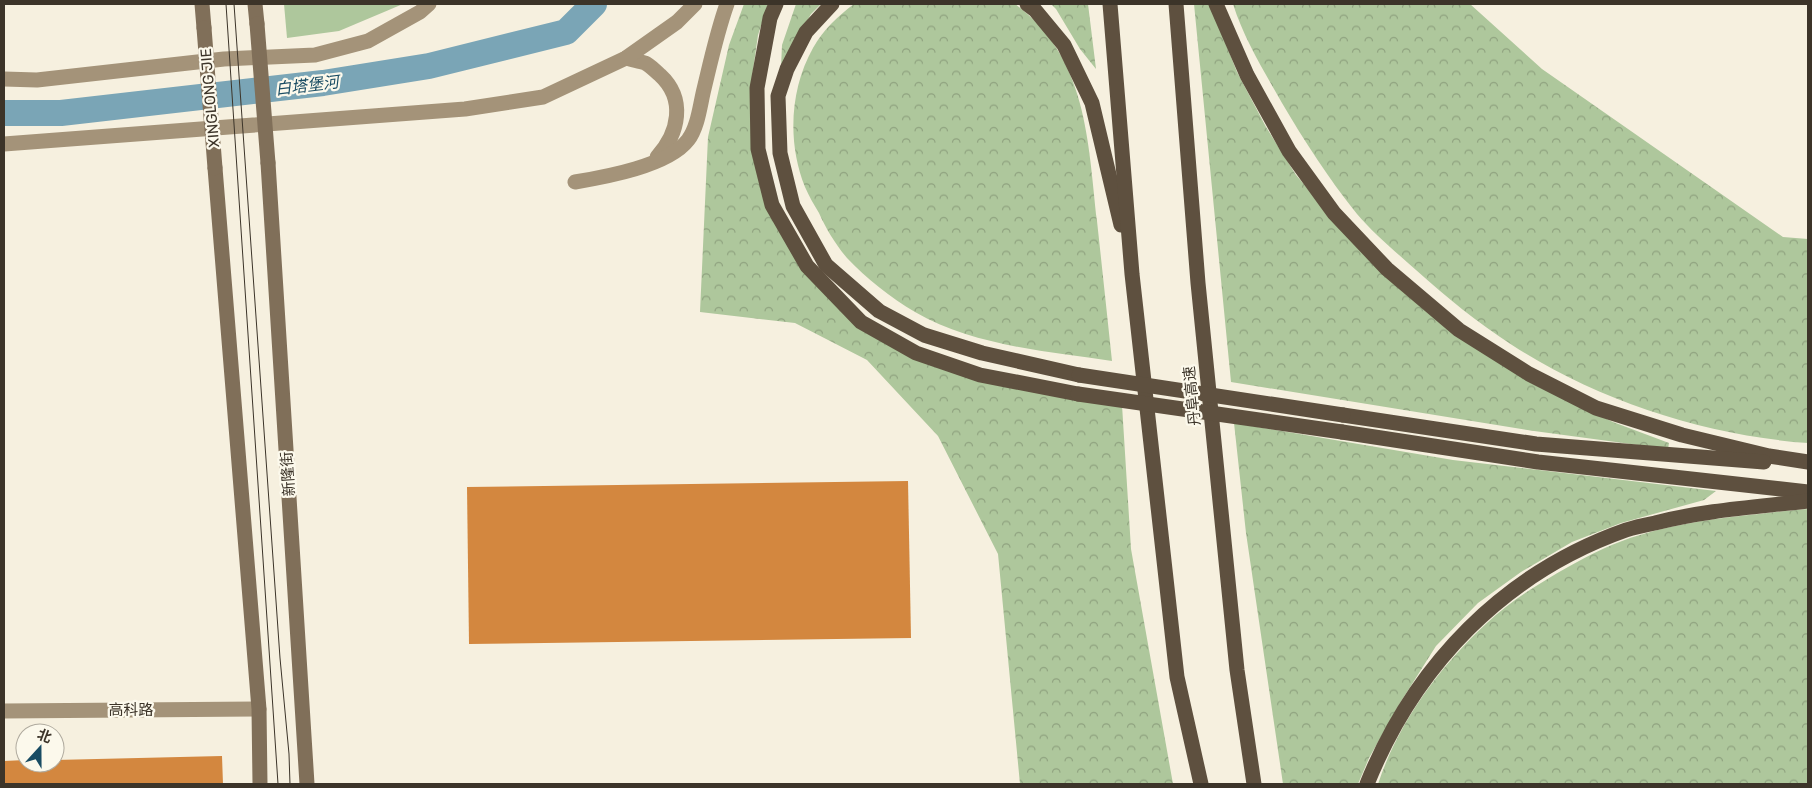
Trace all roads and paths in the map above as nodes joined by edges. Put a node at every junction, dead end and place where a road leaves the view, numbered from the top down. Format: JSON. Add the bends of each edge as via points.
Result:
{"nodes":[{"id":1,"x":202,"y":4,"type":"edge"},
{"id":2,"x":255,"y":4,"type":"edge"},
{"id":3,"x":429,"y":4,"type":"edge"},
{"id":4,"x":695,"y":4,"type":"edge"},
{"id":5,"x":727,"y":4,"type":"edge"},
{"id":6,"x":776,"y":4,"type":"edge"},
{"id":7,"x":832,"y":4,"type":"edge"},
{"id":8,"x":1027,"y":4,"type":"edge"},
{"id":9,"x":1110,"y":4,"type":"edge"},
{"id":10,"x":1176,"y":4,"type":"edge"},
{"id":11,"x":1216,"y":4,"type":"edge"},
{"id":12,"x":626,"y":58,"type":"junction"},
{"id":13,"x":4,"y":79,"type":"edge"},
{"id":14,"x":4,"y":144,"type":"edge"},
{"id":15,"x":653,"y":162,"type":"junction"},
{"id":16,"x":575,"y":182,"type":"dead end"},
{"id":17,"x":1132,"y":274,"type":"junction"},
{"id":18,"x":1808,"y":462,"type":"edge"},
{"id":19,"x":1808,"y":466,"type":"edge"},
{"id":20,"x":1808,"y":492,"type":"edge"},
{"id":21,"x":1808,"y":501,"type":"edge"},
{"id":22,"x":259,"y":709,"type":"junction"},
{"id":23,"x":4,"y":711,"type":"edge"},
{"id":24,"x":260,"y":784,"type":"edge"},
{"id":25,"x":307,"y":784,"type":"edge"},
{"id":26,"x":1201,"y":784,"type":"edge"},
{"id":27,"x":1254,"y":784,"type":"edge"},
{"id":28,"x":1367,"y":784,"type":"edge"}],
"edges":[{"from":1,"to":22,"type":"main road","name":"XINGLONG JIE","bridge":true},
{"from":2,"to":25,"type":"main road","name":"新隆街","bridge":true},
{"from":3,"to":13,"type":"main road","via":[[368,41],[315,55],[224,59],[38,80]]},
{"from":4,"to":12,"type":"main road","via":[[677,22]]},
{"from":5,"to":15,"type":"main road","via":[[717,31],[696,124],[688,140],[674,152]]},
{"from":6,"to":20,"type":"highway","bridge":true,"via":[[770,18],[757,88],[758,149],[772,204],[807,266],[861,322],[916,353],[980,374],[1078,394],[1538,462]]},
{"from":7,"to":19,"type":"highway","bridge":true,"via":[[806,32],[787,69],[778,96],[780,153],[793,206],[826,265],[879,311],[924,335],[982,353],[1079,375],[1536,444]]},
{"from":8,"to":17,"type":"highway","via":[[1064,45],[1092,103]]},
{"from":9,"to":17,"type":"highway"},
{"from":10,"to":27,"type":"highway","name":"丹阜高速","via":[[1205,352],[1237,670]]},
{"from":11,"to":18,"type":"highway","via":[[1247,75],[1289,151],[1334,212],[1387,269],[1459,330],[1529,374],[1596,408],[1682,435]]},
{"from":12,"to":14,"type":"main road","via":[[543,97],[465,109]]},
{"from":12,"to":15,"type":"main road","via":[[647,64],[667,82],[677,106],[676,127],[668,146]]},
{"from":15,"to":16,"type":"main road","via":[[612,176]]},
{"from":17,"to":26,"type":"highway","via":[[1177,677]]},
{"from":21,"to":28,"type":"highway","via":[[1688,514],[1626,530],[1576,552],[1518,586],[1461,635],[1428,675],[1390,733]]},
{"from":22,"to":23,"type":"main road","name":"高科路"},
{"from":22,"to":24,"type":"main road"}]}
